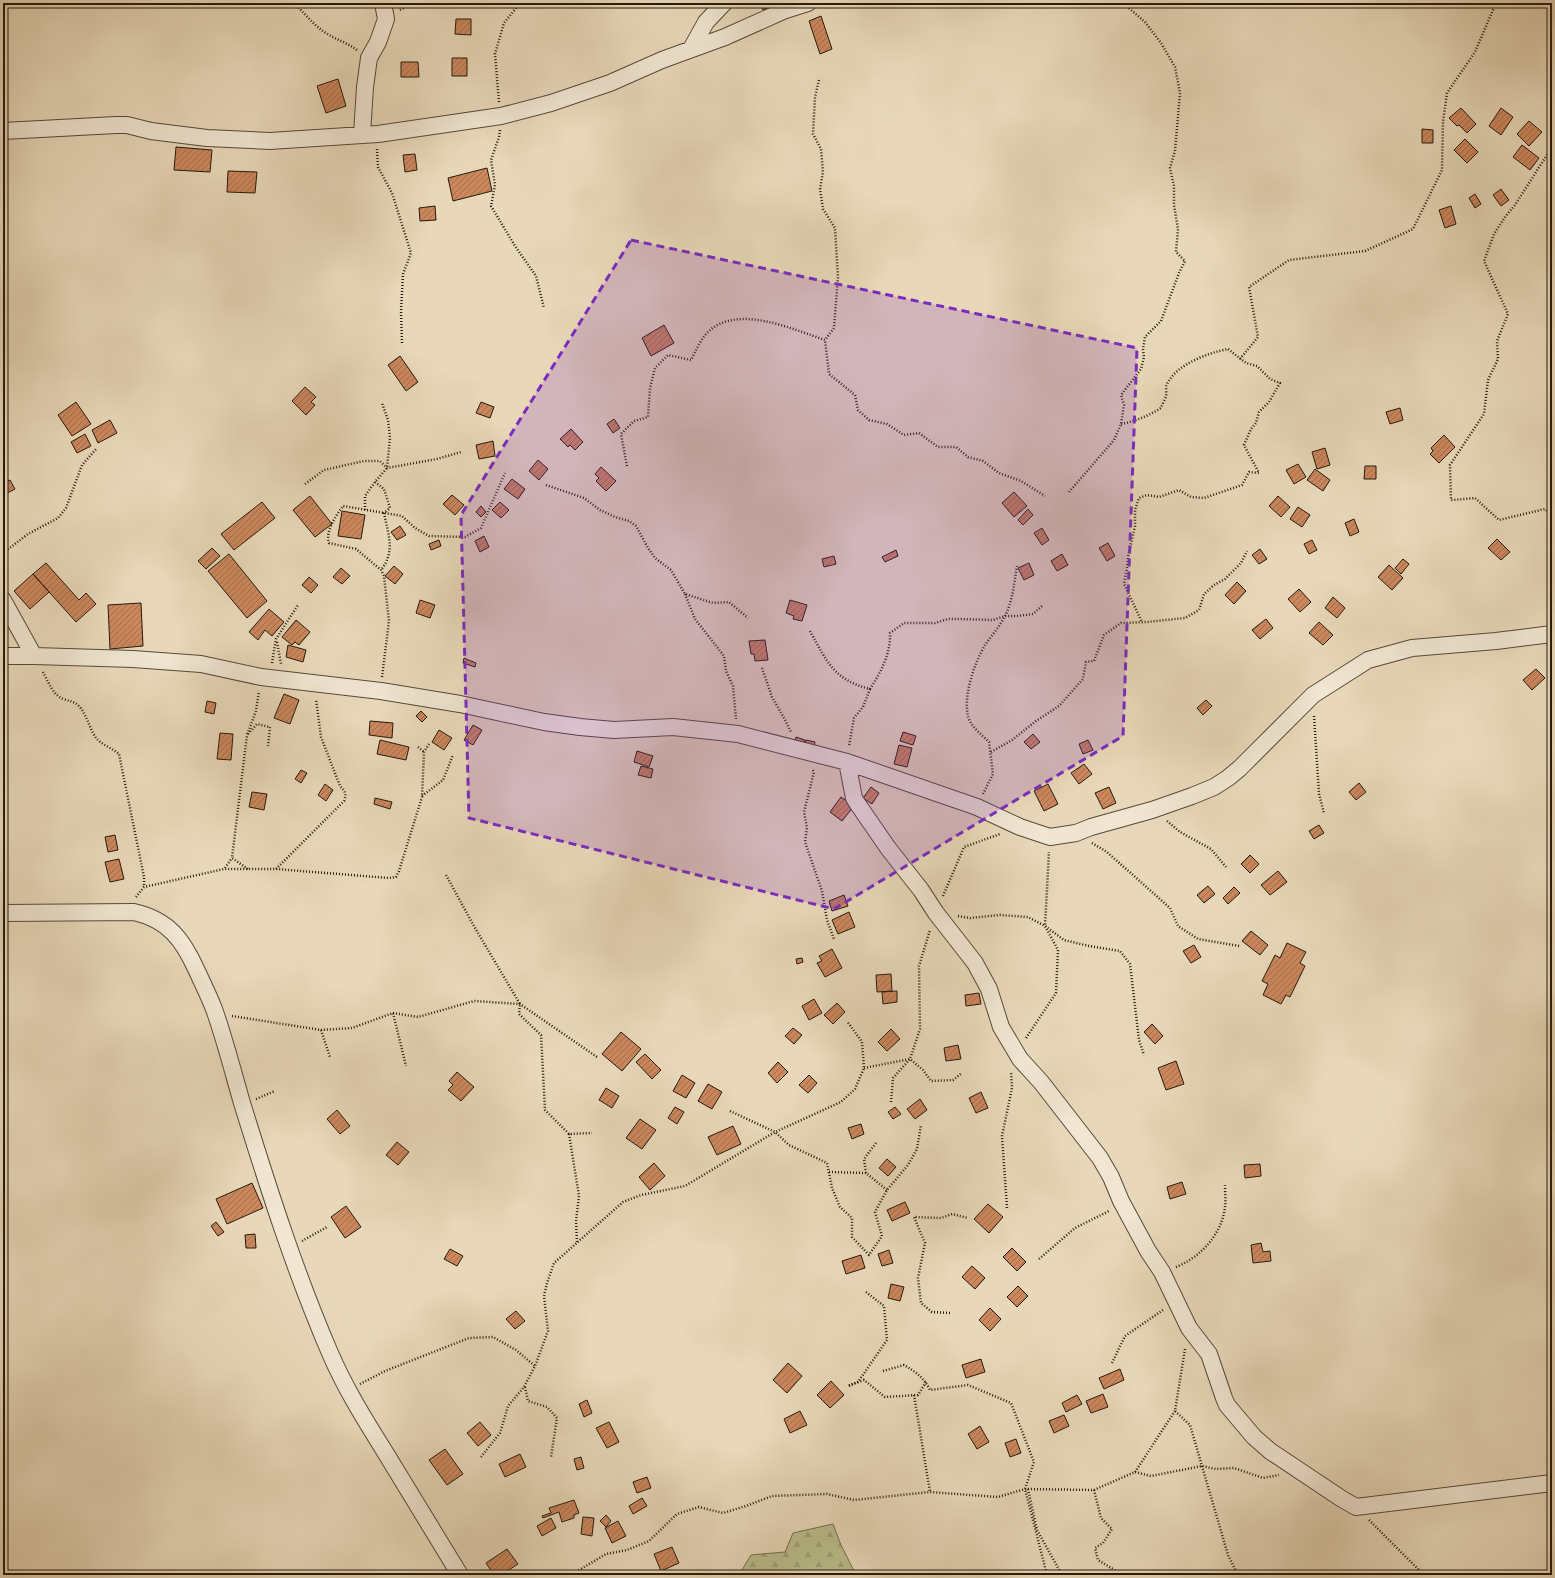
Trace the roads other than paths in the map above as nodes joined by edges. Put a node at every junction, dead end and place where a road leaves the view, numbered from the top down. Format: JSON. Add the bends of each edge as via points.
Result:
{"nodes":[{"id":1,"x":383,"y":3,"type":"edge"},
{"id":2,"x":724,"y":3,"type":"edge"},
{"id":3,"x":808,"y":3,"type":"edge"},
{"id":4,"x":691,"y":49,"type":"junction"},
{"id":5,"x":3,"y":131,"type":"edge"},
{"id":6,"x":370,"y":134,"type":"junction"},
{"id":7,"x":3,"y":600,"type":"edge"},
{"id":8,"x":1552,"y":634,"type":"edge"},
{"id":9,"x":3,"y":656,"type":"edge"},
{"id":10,"x":34,"y":656,"type":"junction"},
{"id":11,"x":847,"y":762,"type":"junction"},
{"id":12,"x":3,"y":912,"type":"edge"},
{"id":13,"x":1552,"y":1483,"type":"edge"},
{"id":14,"x":460,"y":1575,"type":"edge"}],
"edges":[{"from":1,"to":6,"type":"street","via":[[386,19],[369,58],[365,87]]},
{"from":2,"to":4,"type":"street","via":[[706,22]]},
{"from":3,"to":4,"type":"street"},
{"from":4,"to":6,"type":"street","via":[[596,88],[551,103],[501,116]]},
{"from":5,"to":6,"type":"street","via":[[126,125],[150,131],[207,138],[270,141]]},
{"from":7,"to":10,"type":"street"},
{"from":8,"to":11,"type":"street","via":[[1429,646],[1368,660],[1313,695],[1228,778],[1214,787],[1152,810],[1076,833],[1050,837],[1020,827],[977,807]]},
{"from":9,"to":10,"type":"street"},
{"from":10,"to":11,"type":"street","via":[[201,664],[314,684],[460,704],[586,728],[614,730],[673,727],[738,734]]},
{"from":11,"to":13,"type":"street","via":[[857,803],[975,963],[989,989],[1002,1027],[1020,1058],[1100,1158],[1148,1251],[1162,1272],[1189,1328],[1210,1354],[1224,1398],[1254,1437],[1270,1451],[1356,1507]]},
{"from":12,"to":14,"type":"street","via":[[134,912],[154,918],[174,932],[188,951],[215,1013],[290,1248],[317,1323],[348,1390]]}]}
